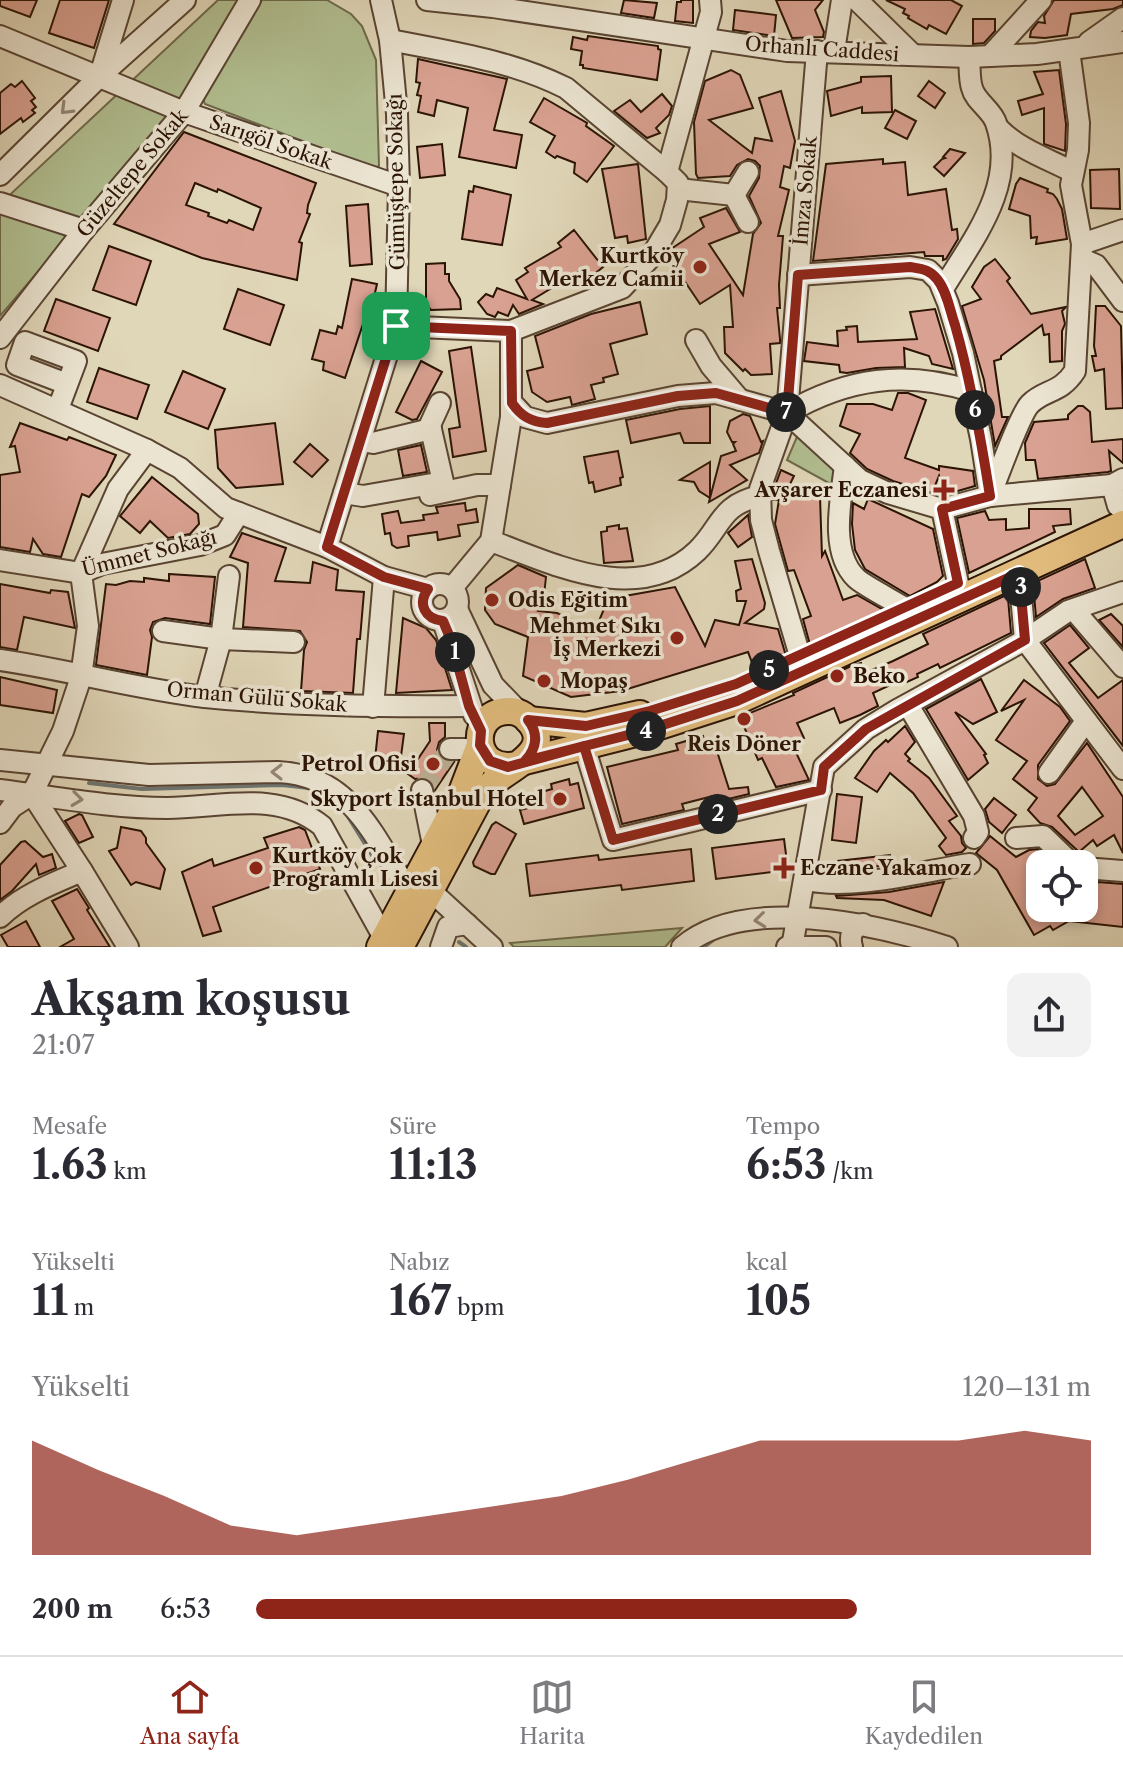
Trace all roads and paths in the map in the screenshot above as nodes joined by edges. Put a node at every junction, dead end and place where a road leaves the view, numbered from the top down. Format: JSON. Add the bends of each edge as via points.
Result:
{"nodes":[{"id":1,"x":123,"y":0,"type":"edge"},
{"id":2,"x":185,"y":0,"type":"edge"},
{"id":3,"x":250,"y":0,"type":"edge"},
{"id":4,"x":381,"y":0,"type":"edge"},
{"id":5,"x":427,"y":0,"type":"edge"},
{"id":6,"x":434,"y":0,"type":"edge"},
{"id":7,"x":842,"y":0,"type":"edge"},
{"id":8,"x":857,"y":0,"type":"edge"},
{"id":9,"x":1041,"y":0,"type":"edge"},
{"id":10,"x":712,"y":1,"type":"edge"},
{"id":11,"x":492,"y":3,"type":"edge"},
{"id":12,"x":1123,"y":18,"type":"edge"},
{"id":13,"x":0,"y":36,"type":"edge"},
{"id":14,"x":390,"y":40,"type":"junction"},
{"id":15,"x":704,"y":40,"type":"junction"},
{"id":16,"x":1123,"y":42,"type":"edge"},
{"id":17,"x":1072,"y":50,"type":"junction"},
{"id":18,"x":826,"y":51,"type":"junction"},
{"id":19,"x":913,"y":55,"type":"junction"},
{"id":20,"x":980,"y":56,"type":"junction"},
{"id":21,"x":100,"y":76,"type":"junction"},
{"id":22,"x":184,"y":112,"type":"junction"},
{"id":23,"x":998,"y":128,"type":"junction"},
{"id":24,"x":748,"y":172,"type":"dead end"},
{"id":25,"x":1073,"y":172,"type":"junction"},
{"id":26,"x":0,"y":175,"type":"edge"},
{"id":27,"x":672,"y":180,"type":"junction"},
{"id":28,"x":399,"y":186,"type":"junction"},
{"id":29,"x":734,"y":195,"type":"junction"},
{"id":30,"x":0,"y":203,"type":"edge"},
{"id":31,"x":748,"y":222,"type":"dead end"},
{"id":32,"x":84,"y":230,"type":"junction"},
{"id":33,"x":1123,"y":230,"type":"edge"},
{"id":34,"x":1082,"y":251,"type":"junction"},
{"id":35,"x":798,"y":275,"type":"junction"},
{"id":36,"x":943,"y":289,"type":"junction"},
{"id":37,"x":1123,"y":301,"type":"edge"},
{"id":38,"x":396,"y":326,"type":"junction"},
{"id":39,"x":511,"y":331,"type":"junction"},
{"id":40,"x":0,"y":338,"type":"edge"},
{"id":41,"x":696,"y":340,"type":"dead end"},
{"id":42,"x":67,"y":384,"type":"dead end"},
{"id":43,"x":0,"y":385,"type":"edge"},
{"id":44,"x":971,"y":391,"type":"junction"},
{"id":45,"x":740,"y":400,"type":"junction"},
{"id":46,"x":440,"y":403,"type":"dead end"},
{"id":47,"x":512,"y":403,"type":"junction"},
{"id":48,"x":58,"y":409,"type":"junction"},
{"id":49,"x":787,"y":413,"type":"junction"},
{"id":50,"x":431,"y":429,"type":"junction"},
{"id":51,"x":361,"y":441,"type":"junction"},
{"id":52,"x":147,"y":450,"type":"junction"},
{"id":53,"x":845,"y":466,"type":"junction"},
{"id":54,"x":500,"y":485,"type":"junction"},
{"id":55,"x":344,"y":493,"type":"junction"},
{"id":56,"x":760,"y":496,"type":"junction"},
{"id":57,"x":990,"y":496,"type":"junction"},
{"id":58,"x":1120,"y":499,"type":"edge"},
{"id":59,"x":393,"y":504,"type":"dead end"},
{"id":60,"x":942,"y":509,"type":"junction"},
{"id":61,"x":239,"y":513,"type":"junction"},
{"id":62,"x":491,"y":541,"type":"junction"},
{"id":63,"x":327,"y":547,"type":"junction"},
{"id":64,"x":0,"y":560,"type":"edge"},
{"id":65,"x":81,"y":573,"type":"junction"},
{"id":66,"x":1019,"y":573,"type":"junction"},
{"id":67,"x":229,"y":576,"type":"dead end"},
{"id":68,"x":384,"y":577,"type":"junction"},
{"id":69,"x":958,"y":583,"type":"junction"},
{"id":70,"x":452,"y":588,"type":"junction"},
{"id":71,"x":428,"y":589,"type":"junction"},
{"id":72,"x":1123,"y":592,"type":"edge"},
{"id":73,"x":905,"y":608,"type":"junction"},
{"id":74,"x":1074,"y":610,"type":"junction"},
{"id":75,"x":450,"y":615,"type":"junction"},
{"id":76,"x":163,"y":631,"type":"dead end"},
{"id":77,"x":221,"y":639,"type":"junction"},
{"id":78,"x":1025,"y":640,"type":"junction"},
{"id":79,"x":294,"y":642,"type":"dead end"},
{"id":80,"x":800,"y":656,"type":"junction"},
{"id":81,"x":0,"y":660,"type":"edge"},
{"id":82,"x":1123,"y":667,"type":"edge"},
{"id":83,"x":81,"y":677,"type":"junction"},
{"id":84,"x":205,"y":697,"type":"junction"},
{"id":85,"x":908,"y":705,"type":"junction"},
{"id":86,"x":469,"y":706,"type":"junction"},
{"id":87,"x":373,"y":707,"type":"junction"},
{"id":88,"x":526,"y":718,"type":"junction"},
{"id":89,"x":1086,"y":721,"type":"junction"},
{"id":90,"x":480,"y":741,"type":"junction"},
{"id":91,"x":584,"y":746,"type":"junction"},
{"id":92,"x":450,"y":749,"type":"tunnel mouth"},
{"id":93,"x":0,"y":760,"type":"edge"},
{"id":94,"x":47,"y":763,"type":"junction"},
{"id":95,"x":521,"y":763,"type":"junction"},
{"id":96,"x":1123,"y":769,"type":"edge"},
{"id":97,"x":1049,"y":773,"type":"dead end"},
{"id":98,"x":0,"y":790,"type":"edge"},
{"id":99,"x":422,"y":790,"type":"dead end"},
{"id":100,"x":821,"y":790,"type":"junction"},
{"id":101,"x":32,"y":794,"type":"junction"},
{"id":102,"x":0,"y":823,"type":"edge"},
{"id":103,"x":974,"y":838,"type":"dead end"},
{"id":104,"x":1016,"y":838,"type":"dead end"},
{"id":105,"x":434,"y":850,"type":"junction"},
{"id":106,"x":1058,"y":850,"type":"edge"},
{"id":107,"x":970,"y":864,"type":"dead end"},
{"id":108,"x":1098,"y":869,"type":"edge"},
{"id":109,"x":82,"y":871,"type":"junction"},
{"id":110,"x":1123,"y":871,"type":"edge"},
{"id":111,"x":805,"y":880,"type":"junction"},
{"id":112,"x":420,"y":892,"type":"junction"},
{"id":113,"x":0,"y":917,"type":"edge"},
{"id":114,"x":796,"y":918,"type":"junction"},
{"id":115,"x":467,"y":924,"type":"junction"},
{"id":116,"x":863,"y":924,"type":"junction"},
{"id":117,"x":393,"y":945,"type":"edge"},
{"id":118,"x":128,"y":947,"type":"edge"},
{"id":119,"x":441,"y":947,"type":"edge"},
{"id":120,"x":492,"y":947,"type":"edge"},
{"id":121,"x":682,"y":947,"type":"edge"},
{"id":122,"x":790,"y":947,"type":"edge"},
{"id":123,"x":826,"y":947,"type":"edge"},
{"id":124,"x":852,"y":947,"type":"edge"},
{"id":125,"x":947,"y":947,"type":"edge"}],
"edges":[{"from":1,"to":21,"type":"street"},
{"from":2,"to":21,"type":"street"},
{"from":3,"to":22,"type":"street","name":"Güzeltepe Sokak"},
{"from":4,"to":14,"type":"street","name":"Gümüştepe Sokağı"},
{"from":5,"to":6,"type":"street","name":"Orhanlı Caddesi"},
{"from":6,"to":11,"type":"street","name":"Orhanlı Caddesi"},
{"from":7,"to":18,"type":"street","name":"İmza Sokak"},
{"from":8,"to":19,"type":"street"},
{"from":9,"to":20,"type":"street"},
{"from":10,"to":15,"type":"street"},
{"from":11,"to":15,"type":"street","name":"Orhanlı Caddesi"},
{"from":12,"to":17,"type":"street"},
{"from":13,"to":21,"type":"street","name":"Sarıgöl Sokak"},
{"from":14,"to":27,"type":"street","via":[[498,61],[547,78],[566,88]]},
{"from":14,"to":28,"type":"street","name":"Gümüştepe Sokağı"},
{"from":15,"to":18,"type":"street","name":"Orhanlı Caddesi"},
{"from":15,"to":27,"type":"street"},
{"from":16,"to":17,"type":"street","name":"Orhanlı Caddesi"},
{"from":17,"to":20,"type":"street","name":"Orhanlı Caddesi"},
{"from":17,"to":25,"type":"street","via":[[1079,123]]},
{"from":18,"to":19,"type":"street","name":"Orhanlı Caddesi"},
{"from":18,"to":35,"type":"street","name":"İmza Sokak"},
{"from":19,"to":20,"type":"street","name":"Orhanlı Caddesi"},
{"from":20,"to":23,"type":"street","via":[[972,90]]},
{"from":21,"to":22,"type":"street","name":"Sarıgöl Sokak"},
{"from":21,"to":26,"type":"street","one_way":true},
{"from":22,"to":28,"type":"street","name":"Sarıgöl Sokak"},
{"from":22,"to":32,"type":"street","name":"Güzeltepe Sokak"},
{"from":23,"to":25,"type":"street","via":[[1032,155]]},
{"from":23,"to":36,"type":"street","via":[[998,191],[972,246]]},
{"from":24,"to":29,"type":"street"},
{"from":25,"to":34,"type":"street"},
{"from":27,"to":29,"type":"street"},
{"from":27,"to":39,"type":"street","via":[[670,225],[651,257],[622,288]]},
{"from":28,"to":38,"type":"street","name":"Gümüştepe Sokağı"},
{"from":29,"to":31,"type":"street"},
{"from":30,"to":32,"type":"street"},
{"from":32,"to":40,"type":"street","name":"Güzeltepe Sokak"},
{"from":33,"to":34,"type":"street"},
{"from":34,"to":37,"type":"street"},
{"from":34,"to":57,"type":"street","via":[[1075,371],[1068,382],[1030,404]]},
{"from":35,"to":36,"type":"street","via":[[910,267],[928,270]]},
{"from":35,"to":49,"type":"street","name":"İmza Sokak"},
{"from":36,"to":44,"type":"street"},
{"from":38,"to":39,"type":"street"},
{"from":38,"to":51,"type":"street","name":"Gümüştepe Sokağı"},
{"from":39,"to":47,"type":"street"},
{"from":41,"to":45,"type":"street"},
{"from":42,"to":48,"type":"street"},
{"from":43,"to":48,"type":"street"},
{"from":44,"to":49,"type":"street","via":[[920,380],[861,382]]},
{"from":44,"to":57,"type":"street"},
{"from":45,"to":47,"type":"street","via":[[716,393],[678,396],[547,423],[525,417]]},
{"from":45,"to":49,"type":"street"},
{"from":46,"to":50,"type":"street"},
{"from":47,"to":54,"type":"street"},
{"from":48,"to":52,"type":"street"},
{"from":49,"to":53,"type":"street"},
{"from":49,"to":56,"type":"street","name":"İmza Sokak"},
{"from":50,"to":51,"type":"street"},
{"from":50,"to":55,"type":"street","via":[[443,482],[363,496]]},
{"from":51,"to":55,"type":"street","name":"Gümüştepe Sokağı"},
{"from":52,"to":61,"type":"street"},
{"from":52,"to":65,"type":"street","via":[[118,489]]},
{"from":53,"to":60,"type":"street","via":[[888,493]]},
{"from":53,"to":73,"type":"street","via":[[839,541],[846,562],[856,578]]},
{"from":54,"to":59,"type":"street","via":[[477,485]]},
{"from":54,"to":62,"type":"street"},
{"from":55,"to":63,"type":"street","name":"Gümüştepe Sokağı"},
{"from":56,"to":62,"type":"street","via":[[724,513],[685,560],[642,576],[611,579],[583,574]]},
{"from":56,"to":80,"type":"street","name":"İmza Sokak","via":[[761,520]]},
{"from":57,"to":58,"type":"street"},
{"from":57,"to":60,"type":"street"},
{"from":58,"to":66,"type":"main road"},
{"from":58,"to":69,"type":"main road"},
{"from":60,"to":69,"type":"street"},
{"from":61,"to":63,"type":"street"},
{"from":61,"to":65,"type":"street","name":"Ümmet Sokağı","via":[[225,535],[200,545]]},
{"from":62,"to":70,"type":"street"},
{"from":63,"to":68,"type":"street"},
{"from":64,"to":65,"type":"street","name":"Ümmet Sokağı"},
{"from":65,"to":83,"type":"street","via":[[88,626]]},
{"from":66,"to":78,"type":"street"},
{"from":66,"to":91,"type":"main road","via":[[737,701]]},
{"from":67,"to":77,"type":"street"},
{"from":68,"to":71,"type":"street"},
{"from":68,"to":87,"type":"street"},
{"from":69,"to":73,"type":"main road"},
{"from":70,"to":71,"type":"street","via":[[438,584]]},
{"from":70,"to":75,"type":"street","via":[[459,599]]},
{"from":71,"to":75,"type":"street","via":[[422,599],[424,611],[432,619]]},
{"from":72,"to":74,"type":"street"},
{"from":73,"to":80,"type":"main road"},
{"from":74,"to":78,"type":"street"},
{"from":74,"to":82,"type":"street"},
{"from":75,"to":86,"type":"street","via":[[451,640]]},
{"from":75,"to":88,"type":"street","via":[[493,685]]},
{"from":76,"to":77,"type":"street"},
{"from":77,"to":79,"type":"street"},
{"from":77,"to":84,"type":"street"},
{"from":78,"to":85,"type":"street"},
{"from":78,"to":89,"type":"street"},
{"from":80,"to":88,"type":"main road","via":[[736,684],[609,722],[586,726]]},
{"from":81,"to":83,"type":"street","name":"Orman Gülü Sokak"},
{"from":83,"to":84,"type":"street","name":"Orman Gülü Sokak"},
{"from":83,"to":94,"type":"street"},
{"from":84,"to":87,"type":"street","name":"Orman Gülü Sokak"},
{"from":85,"to":100,"type":"street","via":[[844,747],[824,767]]},
{"from":85,"to":103,"type":"street","via":[[977,821]]},
{"from":86,"to":87,"type":"street","name":"Orman Gülü Sokak"},
{"from":86,"to":90,"type":"street"},
{"from":88,"to":90,"type":"main road","via":[[496,713]]},
{"from":88,"to":95,"type":"main road","via":[[535,747]]},
{"from":89,"to":96,"type":"street"},
{"from":89,"to":97,"type":"street"},
{"from":90,"to":92,"type":"street"},
{"from":90,"to":95,"type":"main road","via":[[498,766]]},
{"from":90,"to":105,"type":"main road","via":[[472,771]]},
{"from":91,"to":95,"type":"main road"},
{"from":91,"to":100,"type":"street","via":[[613,840]]},
{"from":93,"to":94,"type":"street"},
{"from":94,"to":101,"type":"street"},
{"from":112,"to":94,"type":"street","one_way":true,"via":[[358,811],[316,778],[298,772],[149,775]]},
{"from":95,"to":112,"type":"main road","via":[[478,801]]},
{"from":98,"to":101,"type":"street"},
{"from":99,"to":105,"type":"street"},
{"from":100,"to":111,"type":"street"},
{"from":101,"to":102,"type":"street"},
{"from":101,"to":109,"type":"street"},
{"from":101,"to":117,"type":"street","one_way":true,"via":[[167,808],[288,806],[322,826]]},
{"from":104,"to":106,"type":"street","via":[[1043,836]]},
{"from":105,"to":112,"type":"main road"},
{"from":107,"to":111,"type":"street","via":[[858,881]]},
{"from":108,"to":110,"type":"street"},
{"from":109,"to":113,"type":"street","via":[[44,887]]},
{"from":109,"to":118,"type":"street"},
{"from":111,"to":114,"type":"street"},
{"from":112,"to":115,"type":"street"},
{"from":112,"to":117,"type":"main road"},
{"from":114,"to":116,"type":"street"},
{"from":114,"to":121,"type":"street","one_way":true,"via":[[723,925]]},
{"from":114,"to":122,"type":"street"},
{"from":115,"to":119,"type":"street","via":[[448,927]]},
{"from":115,"to":120,"type":"street"},
{"from":116,"to":124,"type":"street","via":[[852,932]]},
{"from":116,"to":125,"type":"street"},
{"from":122,"to":123,"type":"street"}]}
